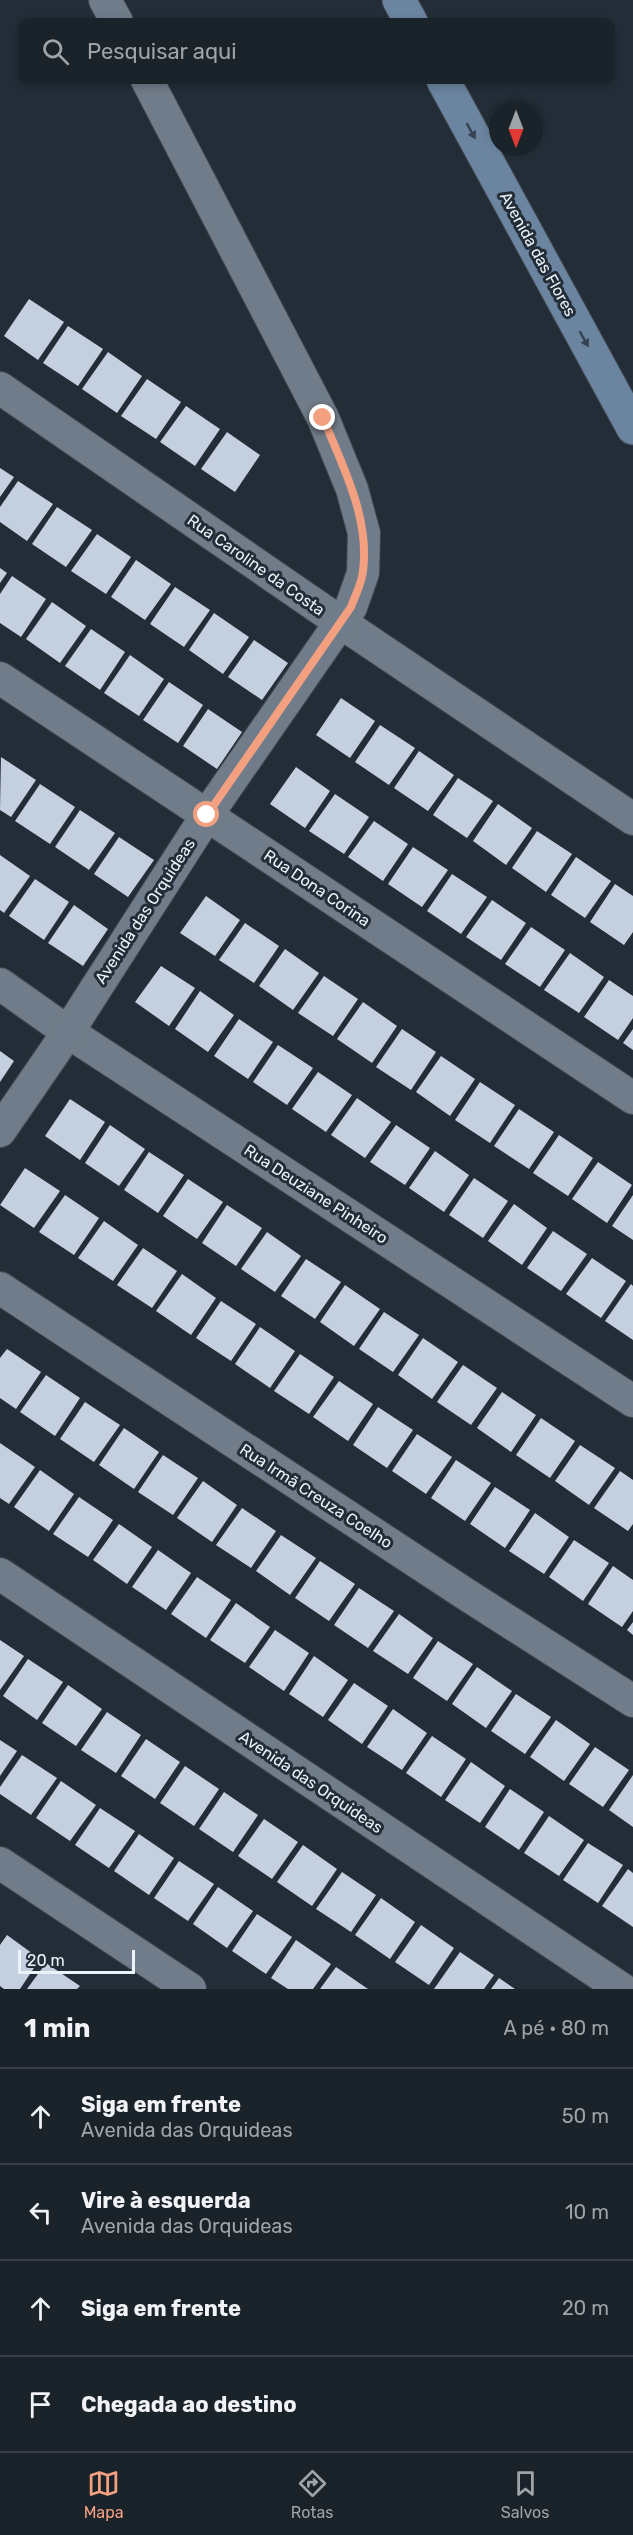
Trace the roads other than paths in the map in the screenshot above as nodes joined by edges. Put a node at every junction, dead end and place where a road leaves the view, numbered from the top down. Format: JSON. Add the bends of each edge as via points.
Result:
{"nodes":[{"id":1,"x":105,"y":0,"type":"edge"},
{"id":2,"x":399,"y":0,"type":"edge"},
{"id":3,"x":115,"y":18,"type":"edge"},
{"id":4,"x":409,"y":18,"type":"edge"},
{"id":5,"x":149,"y":84,"type":"edge"},
{"id":6,"x":444,"y":84,"type":"edge"},
{"id":7,"x":0,"y":388,"type":"edge"},
{"id":8,"x":633,"y":428,"type":"edge"},
{"id":9,"x":340,"y":622,"type":"junction"},
{"id":10,"x":0,"y":678,"type":"edge"},
{"id":11,"x":207,"y":815,"type":"junction"},
{"id":12,"x":633,"y":819,"type":"edge"},
{"id":13,"x":0,"y":984,"type":"edge"},
{"id":14,"x":68,"y":1032,"type":"junction"},
{"id":15,"x":633,"y":1098,"type":"edge"},
{"id":16,"x":0,"y":1131,"type":"edge"},
{"id":17,"x":0,"y":1288,"type":"edge"},
{"id":18,"x":633,"y":1401,"type":"edge"},
{"id":19,"x":0,"y":1574,"type":"edge"},
{"id":20,"x":633,"y":1701,"type":"edge"},
{"id":21,"x":0,"y":1863,"type":"edge"},
{"id":22,"x":190,"y":1989,"type":"edge"},
{"id":23,"x":622,"y":1989,"type":"edge"}],
"edges":[{"from":1,"to":3,"type":"street"},
{"from":2,"to":4,"type":"main road"},
{"from":5,"to":9,"type":"street","name":"Avenida das Orquideas","via":[[323,418],[352,489],[364,533],[363,573],[351,607]]},
{"from":6,"to":8,"type":"main road","name":"Avenida das Flores","one_way":true},
{"from":7,"to":9,"type":"street","name":"Rua Caroline da Costa"},
{"from":9,"to":11,"type":"street","name":"Avenida das Orquideas"},
{"from":9,"to":12,"type":"street","name":"Rua Caroline da Costa"},
{"from":10,"to":11,"type":"street","name":"Rua Dona Corina"},
{"from":11,"to":14,"type":"street","name":"Avenida das Orquideas"},
{"from":11,"to":15,"type":"street","name":"Rua Dona Corina"},
{"from":13,"to":14,"type":"street","name":"Rua Deuziane Pinheiro"},
{"from":14,"to":16,"type":"street","name":"Avenida das Orquideas"},
{"from":14,"to":18,"type":"street","name":"Rua Deuziane Pinheiro"},
{"from":17,"to":20,"type":"street","name":"Rua Irmã Creuza Coelho"},
{"from":19,"to":23,"type":"street","name":"Avenida das Orquideas"},
{"from":21,"to":22,"type":"street"}]}
